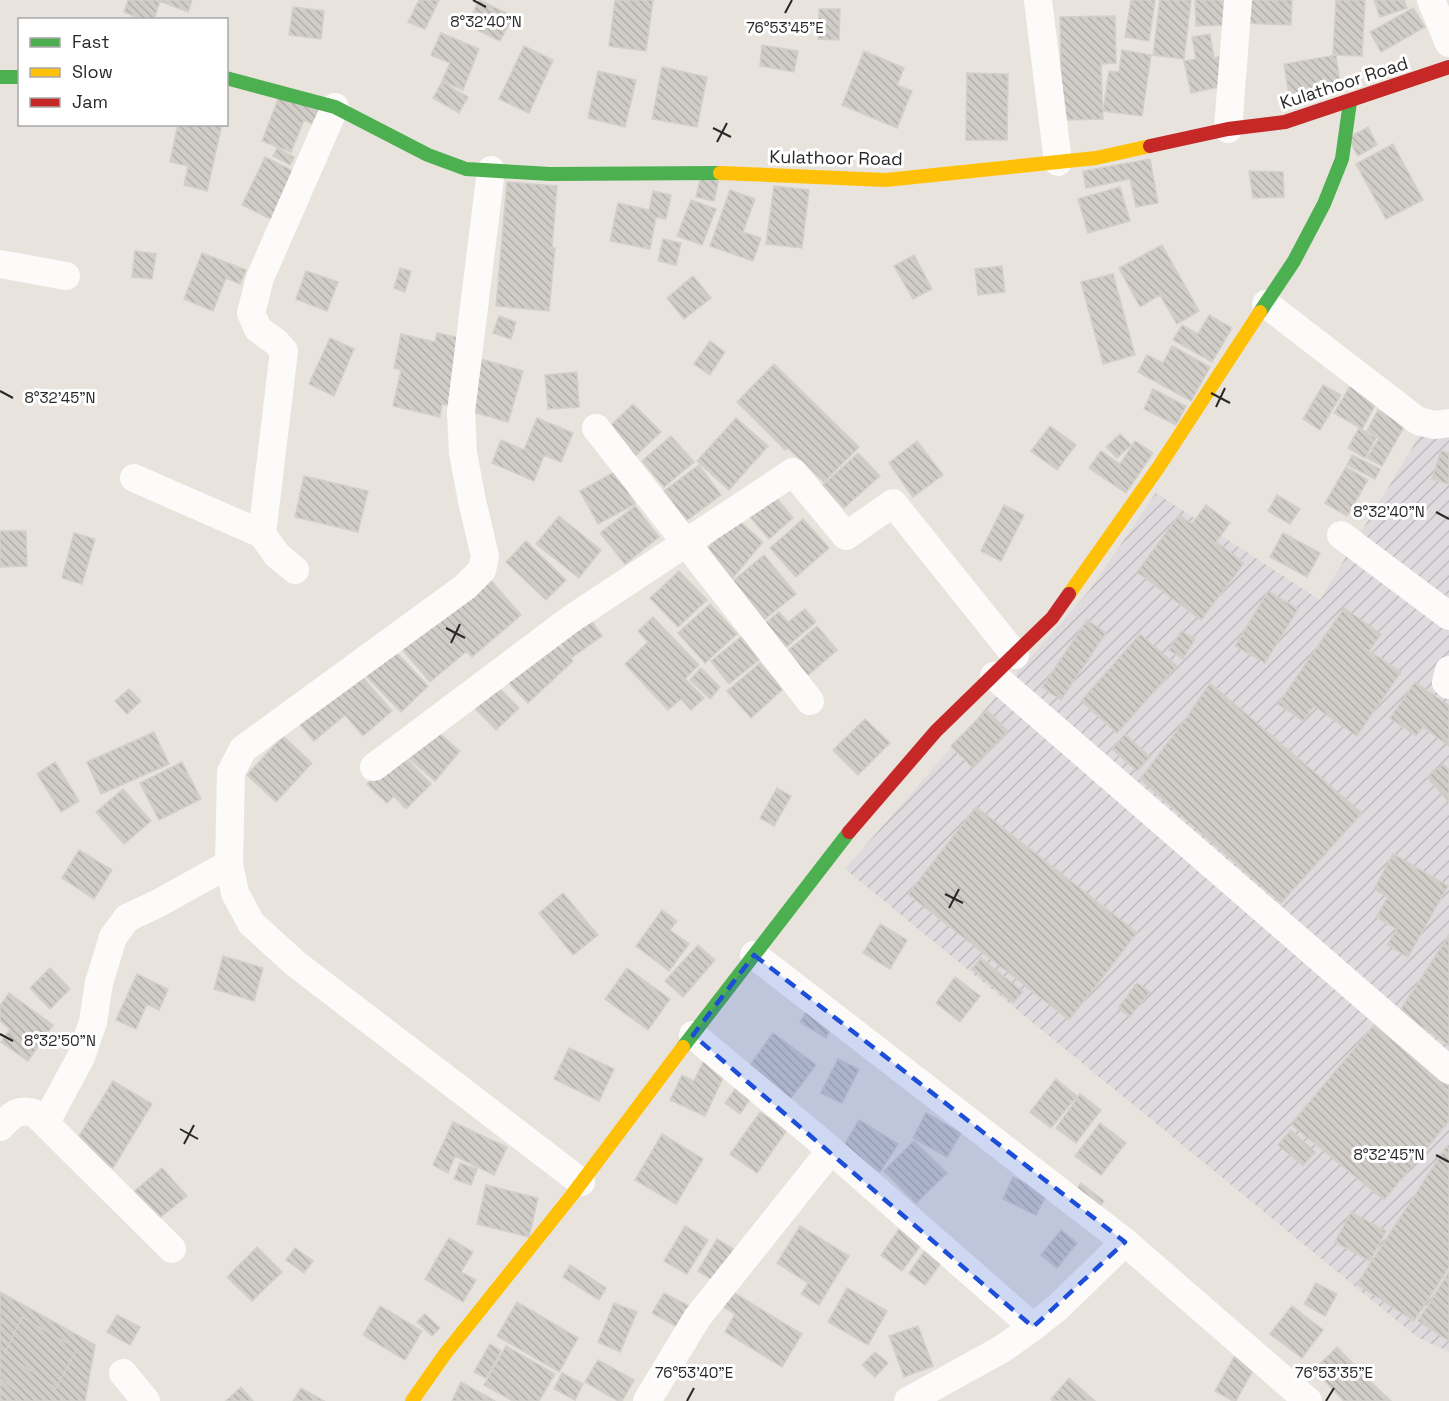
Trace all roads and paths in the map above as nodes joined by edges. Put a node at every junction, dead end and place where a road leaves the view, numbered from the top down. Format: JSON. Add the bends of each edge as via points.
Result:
{"nodes":[{"id":1,"x":1038,"y":0,"type":"edge"},
{"id":2,"x":1238,"y":0,"type":"edge"},
{"id":3,"x":1431,"y":0,"type":"edge"},
{"id":4,"x":1449,"y":43,"type":"edge"},
{"id":5,"x":1449,"y":67,"type":"edge"},
{"id":6,"x":0,"y":77,"type":"edge"},
{"id":7,"x":18,"y":77,"type":"edge"},
{"id":8,"x":228,"y":79,"type":"edge"},
{"id":9,"x":1350,"y":102,"type":"junction"},
{"id":10,"x":335,"y":107,"type":"junction"},
{"id":11,"x":1228,"y":129,"type":"junction"},
{"id":12,"x":1058,"y":162,"type":"junction"},
{"id":13,"x":491,"y":170,"type":"junction"},
{"id":14,"x":0,"y":264,"type":"edge"},
{"id":15,"x":66,"y":276,"type":"dead end"},
{"id":16,"x":1266,"y":304,"type":"junction"},
{"id":17,"x":1449,"y":423,"type":"edge"},
{"id":18,"x":596,"y":428,"type":"dead end"},
{"id":19,"x":134,"y":478,"type":"dead end"},
{"id":20,"x":262,"y":534,"type":"junction"},
{"id":21,"x":1341,"y":535,"type":"dead end"},
{"id":22,"x":686,"y":543,"type":"junction"},
{"id":23,"x":295,"y":570,"type":"dead end"},
{"id":24,"x":1449,"y":616,"type":"edge"},
{"id":25,"x":1015,"y":655,"type":"junction"},
{"id":26,"x":1449,"y":670,"type":"edge"},
{"id":27,"x":994,"y":676,"type":"junction"},
{"id":28,"x":1449,"y":684,"type":"edge"},
{"id":29,"x":810,"y":701,"type":"dead end"},
{"id":30,"x":374,"y":767,"type":"dead end"},
{"id":31,"x":229,"y":864,"type":"junction"},
{"id":32,"x":754,"y":956,"type":"junction"},
{"id":33,"x":693,"y":1035,"type":"junction"},
{"id":34,"x":1449,"y":1070,"type":"edge"},
{"id":35,"x":46,"y":1122,"type":"junction"},
{"id":36,"x":0,"y":1127,"type":"edge"},
{"id":37,"x":831,"y":1150,"type":"junction"},
{"id":38,"x":581,"y":1182,"type":"junction"},
{"id":39,"x":1125,"y":1242,"type":"junction"},
{"id":40,"x":172,"y":1249,"type":"dead end"},
{"id":41,"x":1033,"y":1327,"type":"junction"},
{"id":42,"x":123,"y":1373,"type":"dead end"},
{"id":43,"x":146,"y":1401,"type":"edge"},
{"id":44,"x":412,"y":1401,"type":"edge"},
{"id":45,"x":647,"y":1401,"type":"edge"},
{"id":46,"x":908,"y":1401,"type":"edge"},
{"id":47,"x":1308,"y":1401,"type":"edge"}],
"edges":[{"from":1,"to":12,"type":"street"},
{"from":2,"to":11,"type":"street"},
{"from":3,"to":4,"type":"street"},
{"from":5,"to":9,"type":"street","name":"Kulathoor Road"},
{"from":6,"to":7,"type":"street"},
{"from":8,"to":10,"type":"street","name":"Kulathoor Road"},
{"from":9,"to":11,"type":"street","name":"Kulathoor Road","via":[[1286,122]]},
{"from":9,"to":16,"type":"street","via":[[1342,159],[1324,204]]},
{"from":10,"to":13,"type":"street","name":"Kulathoor Road","via":[[428,155],[466,169]]},
{"from":10,"to":20,"type":"street","via":[[260,278],[251,314],[258,329],[284,351]]},
{"from":11,"to":12,"type":"street","name":"Kulathoor Road","via":[[1096,158]]},
{"from":12,"to":13,"type":"street","name":"Kulathoor Road","via":[[886,180]]},
{"from":13,"to":31,"type":"street","via":[[461,412],[463,453],[485,556],[482,570],[465,587],[243,749],[231,772]]},
{"from":14,"to":15,"type":"street"},
{"from":16,"to":17,"type":"street","via":[[1419,421]]},
{"from":16,"to":25,"type":"street","via":[[1158,468],[1052,618]]},
{"from":18,"to":22,"type":"street"},
{"from":19,"to":20,"type":"street"},
{"from":20,"to":23,"type":"street","via":[[277,555]]},
{"from":21,"to":24,"type":"street"},
{"from":22,"to":25,"type":"street","via":[[792,472],[846,536],[893,503]]},
{"from":22,"to":29,"type":"street"},
{"from":22,"to":30,"type":"street","via":[[571,619]]},
{"from":25,"to":27,"type":"street"},
{"from":26,"to":28,"type":"street"},
{"from":27,"to":32,"type":"street","via":[[936,731],[891,783]]},
{"from":27,"to":34,"type":"street"},
{"from":31,"to":35,"type":"street","via":[[127,918],[113,937],[81,1057]]},
{"from":31,"to":38,"type":"street","via":[[235,893],[251,923],[296,964]]},
{"from":32,"to":33,"type":"street"},
{"from":32,"to":39,"type":"street"},
{"from":33,"to":37,"type":"street"},
{"from":33,"to":38,"type":"street"},
{"from":35,"to":36,"type":"street","via":[[27,1110],[18,1112]]},
{"from":35,"to":40,"type":"street"},
{"from":37,"to":41,"type":"street"},
{"from":37,"to":45,"type":"street","via":[[697,1318]]},
{"from":38,"to":44,"type":"street"},
{"from":39,"to":41,"type":"street"},
{"from":39,"to":47,"type":"street"},
{"from":41,"to":46,"type":"street","via":[[1002,1349]]},
{"from":42,"to":43,"type":"street"}]}
